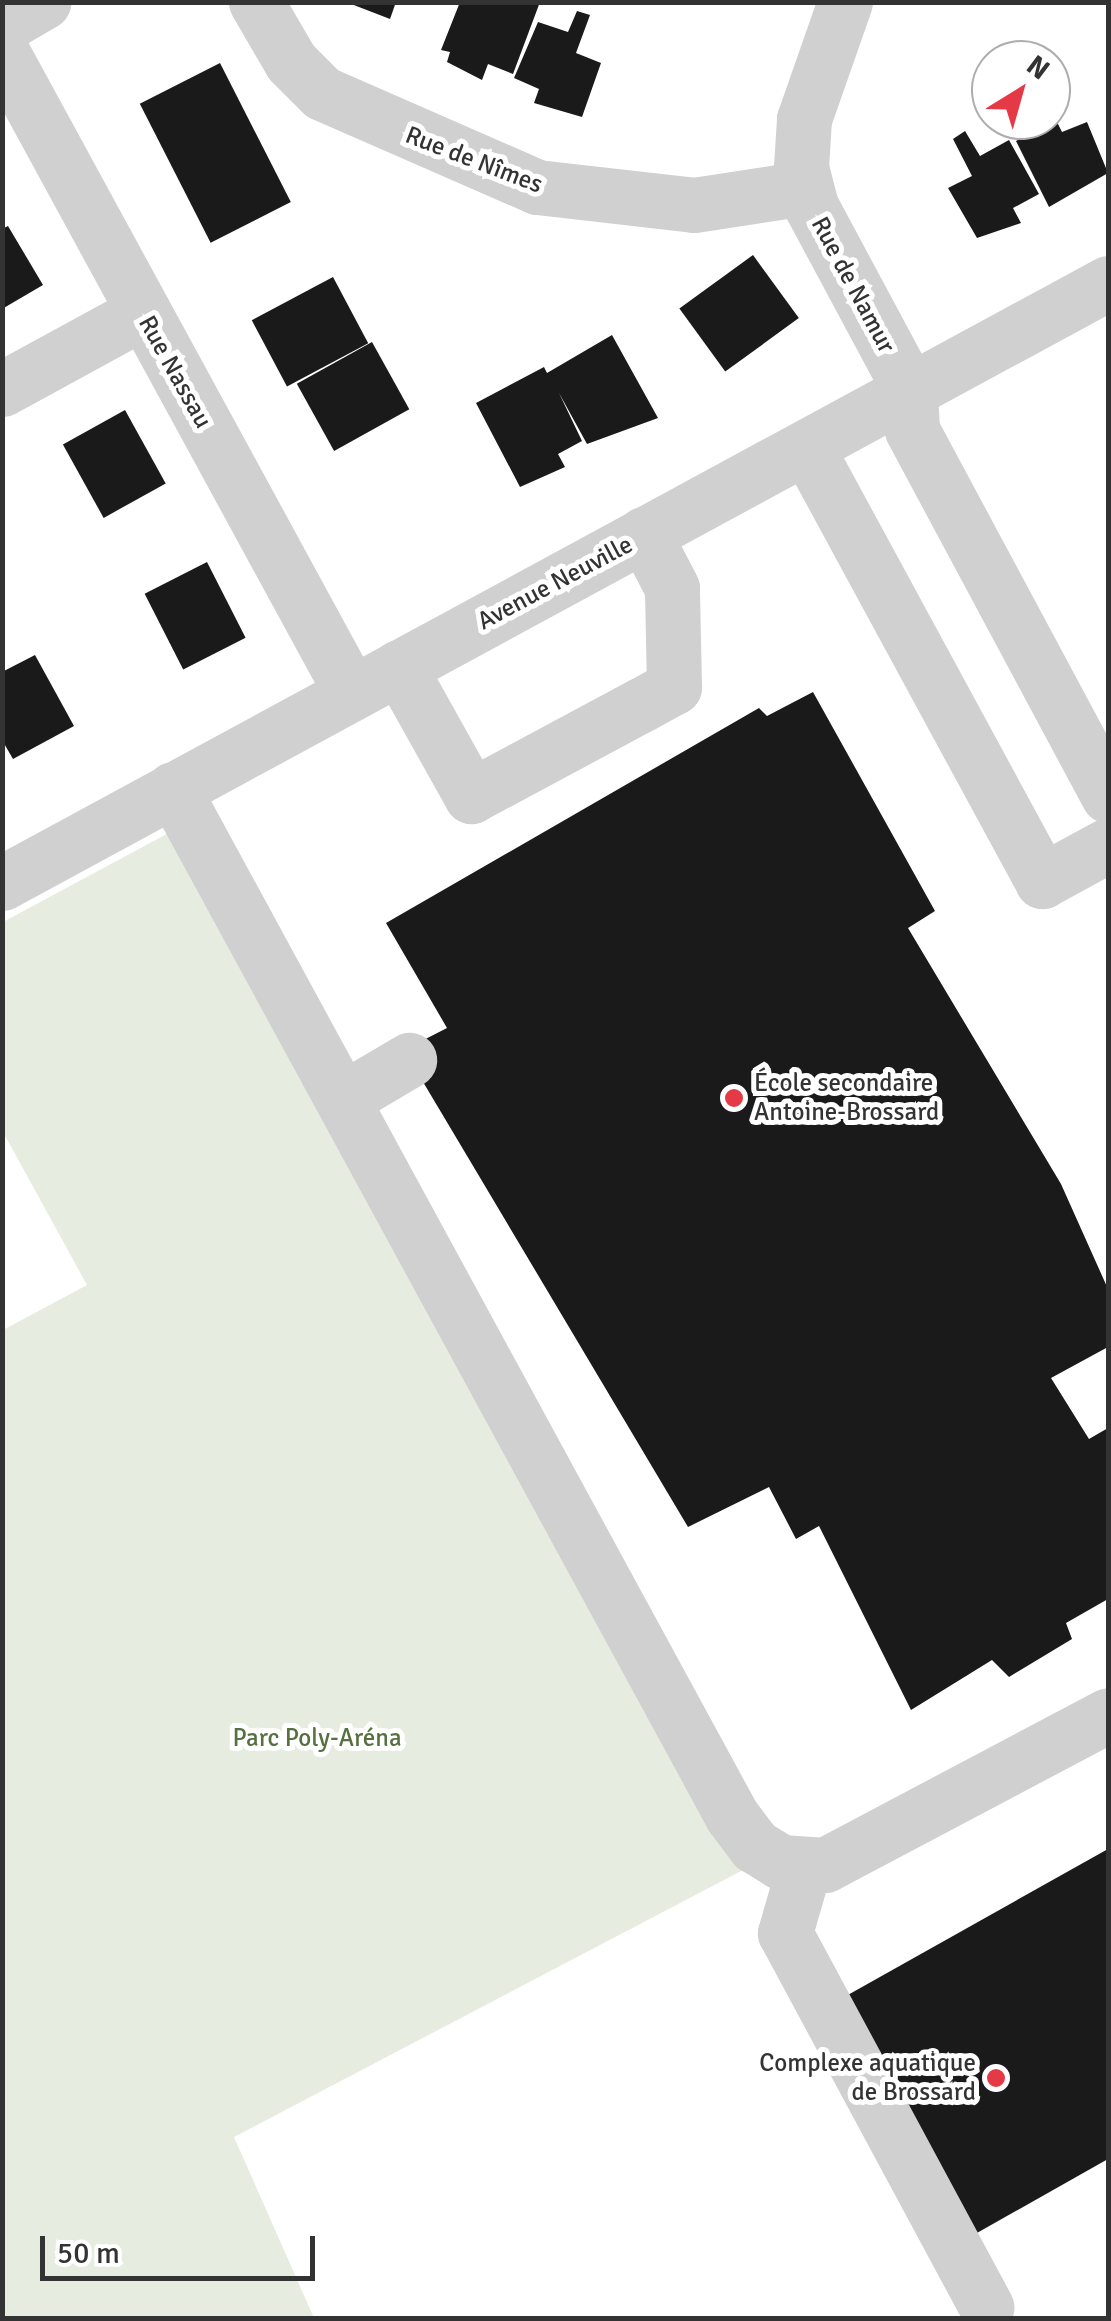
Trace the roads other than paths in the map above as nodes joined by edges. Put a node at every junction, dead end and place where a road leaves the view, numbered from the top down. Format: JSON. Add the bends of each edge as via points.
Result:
{"nodes":[{"id":1,"x":44,"y":2,"type":"edge"},
{"id":2,"x":256,"y":2,"type":"edge"},
{"id":3,"x":844,"y":2,"type":"edge"},
{"id":4,"x":2,"y":26,"type":"edge"},
{"id":5,"x":2,"y":52,"type":"edge"},
{"id":6,"x":805,"y":188,"type":"junction"},
{"id":7,"x":1104,"y":296,"type":"edge"},
{"id":8,"x":142,"y":312,"type":"junction"},
{"id":9,"x":2,"y":389,"type":"edge"},
{"id":10,"x":910,"y":392,"type":"junction"},
{"id":11,"x":807,"y":448,"type":"junction"},
{"id":12,"x":644,"y":534,"type":"junction"},
{"id":13,"x":399,"y":667,"type":"junction"},
{"id":14,"x":350,"y":692,"type":"junction"},
{"id":15,"x":173,"y":789,"type":"junction"},
{"id":16,"x":1108,"y":796,"type":"edge"},
{"id":17,"x":1108,"y":845,"type":"edge"},
{"id":18,"x":2,"y":883,"type":"edge"},
{"id":19,"x":408,"y":1060,"type":"dead end"},
{"id":20,"x":343,"y":1099,"type":"junction"},
{"id":21,"x":1108,"y":1715,"type":"edge"},
{"id":22,"x":804,"y":1867,"type":"junction"},
{"id":23,"x":986,"y":2306,"type":"dead end"}],
"edges":[{"from":1,"to":4,"type":"street"},
{"from":2,"to":6,"type":"street","name":"Rue de Nîmes","via":[[291,62],[322,93],[537,187],[694,204]]},
{"from":3,"to":6,"type":"street","name":"Rue de Namur","via":[[804,120]]},
{"from":5,"to":8,"type":"street","name":"Rue Nassau"},
{"from":6,"to":10,"type":"street","name":"Rue de Namur"},
{"from":7,"to":10,"type":"street","name":"Avenue Neuville"},
{"from":8,"to":9,"type":"street"},
{"from":8,"to":14,"type":"street","name":"Rue Nassau"},
{"from":10,"to":11,"type":"street","name":"Avenue Neuville"},
{"from":10,"to":16,"type":"street","name":"Rue de Namur","via":[[912,430]]},
{"from":11,"to":12,"type":"street","name":"Avenue Neuville"},
{"from":11,"to":17,"type":"street","via":[[1042,882]]},
{"from":12,"to":13,"type":"street","name":"Avenue Neuville"},
{"from":12,"to":13,"type":"street","via":[[672,588],[674,687],[641,705],[471,796]]},
{"from":13,"to":14,"type":"street","name":"Avenue Neuville"},
{"from":14,"to":15,"type":"street","name":"Avenue Neuville"},
{"from":15,"to":18,"type":"street","name":"Avenue Neuville"},
{"from":15,"to":20,"type":"street"},
{"from":19,"to":20,"type":"street"},
{"from":20,"to":22,"type":"street","via":[[738,1825],[766,1855]]},
{"from":21,"to":22,"type":"street","via":[[854,1854]]},
{"from":22,"to":23,"type":"street","via":[[786,1933]]}]}
